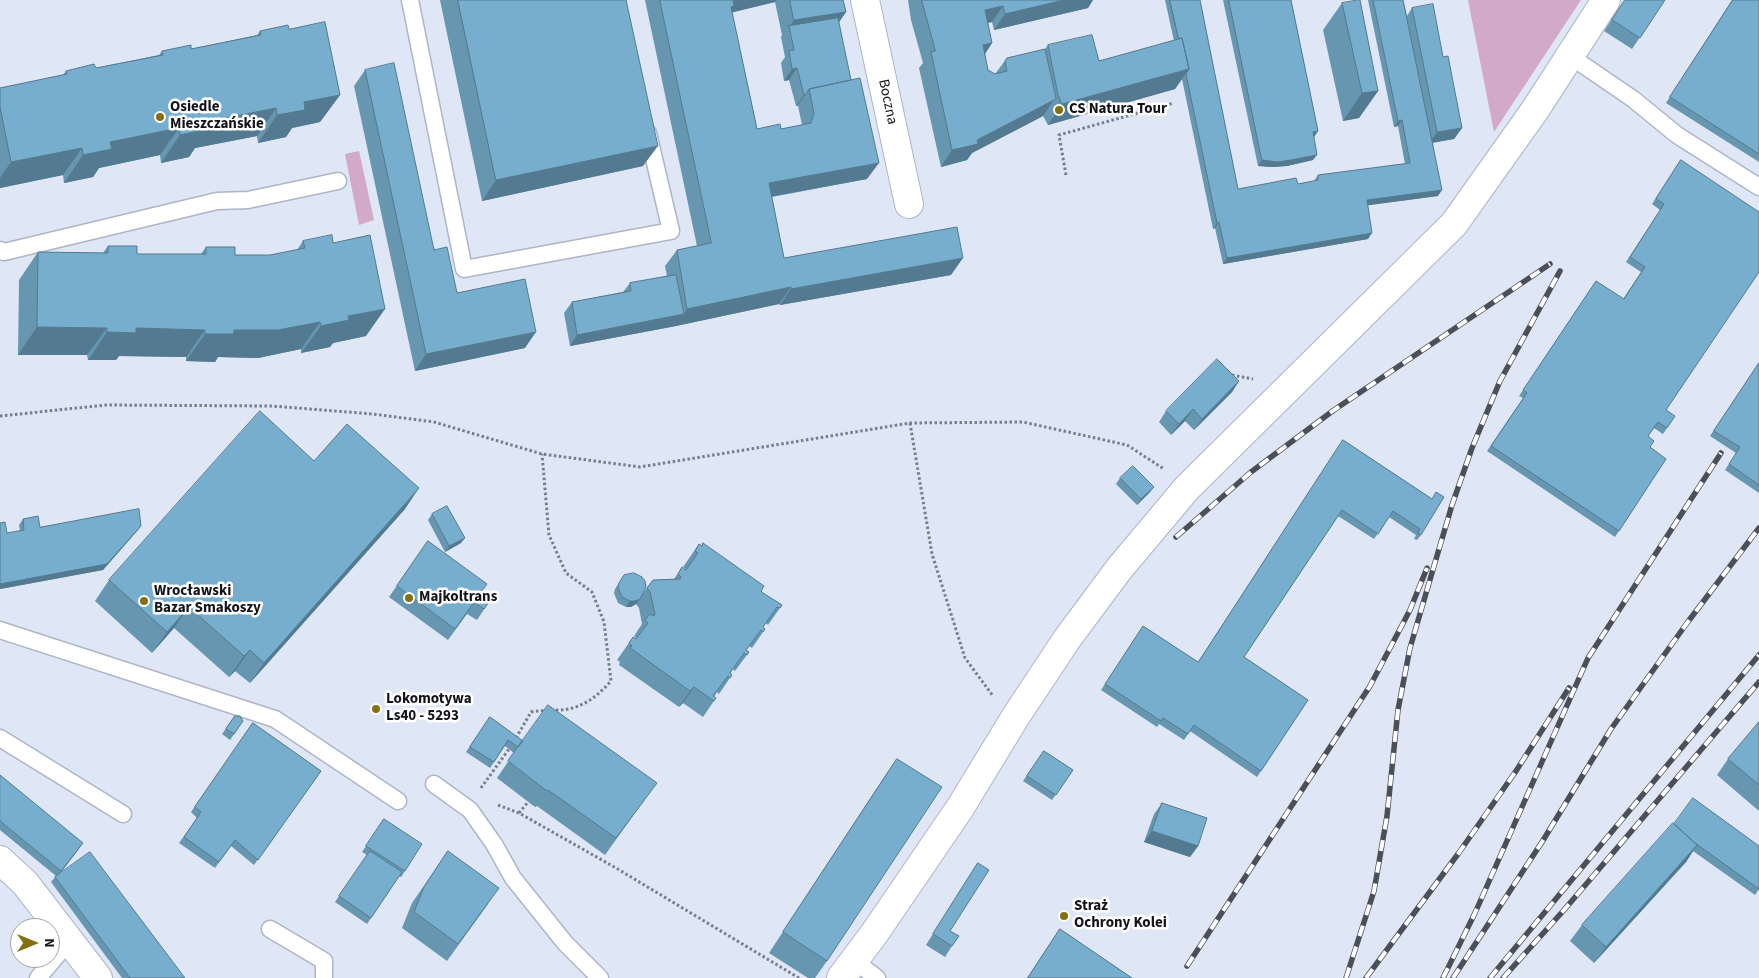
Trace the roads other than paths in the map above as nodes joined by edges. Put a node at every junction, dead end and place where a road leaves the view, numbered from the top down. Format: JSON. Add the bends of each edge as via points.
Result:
{"nodes":[{"id":1,"x":410,"y":0,"type":"edge"},
{"id":2,"x":865,"y":0,"type":"edge"},
{"id":3,"x":1606,"y":0,"type":"edge"},
{"id":4,"x":1570,"y":56,"type":"junction"},
{"id":5,"x":644,"y":116,"type":"edge"},
{"id":6,"x":338,"y":181,"type":"dead end"},
{"id":7,"x":1759,"y":187,"type":"edge"},
{"id":8,"x":909,"y":204,"type":"dead end"},
{"id":9,"x":0,"y":250,"type":"edge"},
{"id":10,"x":0,"y":630,"type":"edge"},
{"id":11,"x":0,"y":738,"type":"edge"},
{"id":12,"x":434,"y":784,"type":"dead end"},
{"id":13,"x":398,"y":801,"type":"dead end"},
{"id":14,"x":123,"y":814,"type":"dead end"},
{"id":15,"x":0,"y":860,"type":"edge"},
{"id":16,"x":270,"y":930,"type":"dead end"},
{"id":17,"x":70,"y":940,"type":"junction"},
{"id":18,"x":848,"y":969,"type":"edge"},
{"id":19,"x":38,"y":978,"type":"edge"},
{"id":20,"x":98,"y":978,"type":"edge"},
{"id":21,"x":324,"y":978,"type":"edge"},
{"id":22,"x":600,"y":978,"type":"edge"},
{"id":23,"x":877,"y":978,"type":"edge"}],
"edges":[{"from":1,"to":5,"type":"lane","via":[[464,269],[671,231]]},
{"from":2,"to":8,"type":"street","name":"Boczna"},
{"from":3,"to":4,"type":"street"},
{"from":4,"to":7,"type":"lane","via":[[1677,134]]},
{"from":4,"to":18,"type":"street","via":[[1536,110],[1454,224],[1187,488],[1118,569],[1067,639],[960,808]]},
{"from":6,"to":9,"type":"lane","via":[[248,200],[217,201],[4,252]]},
{"from":10,"to":13,"type":"lane","via":[[275,719]]},
{"from":11,"to":14,"type":"lane"},
{"from":12,"to":22,"type":"lane","via":[[470,810],[513,878],[565,943]]},
{"from":15,"to":17,"type":"street","via":[[25,883]]},
{"from":16,"to":21,"type":"lane","via":[[324,961]]},
{"from":17,"to":19,"type":"lane"},
{"from":17,"to":20,"type":"street"},
{"from":18,"to":23,"type":"lane"}]}
